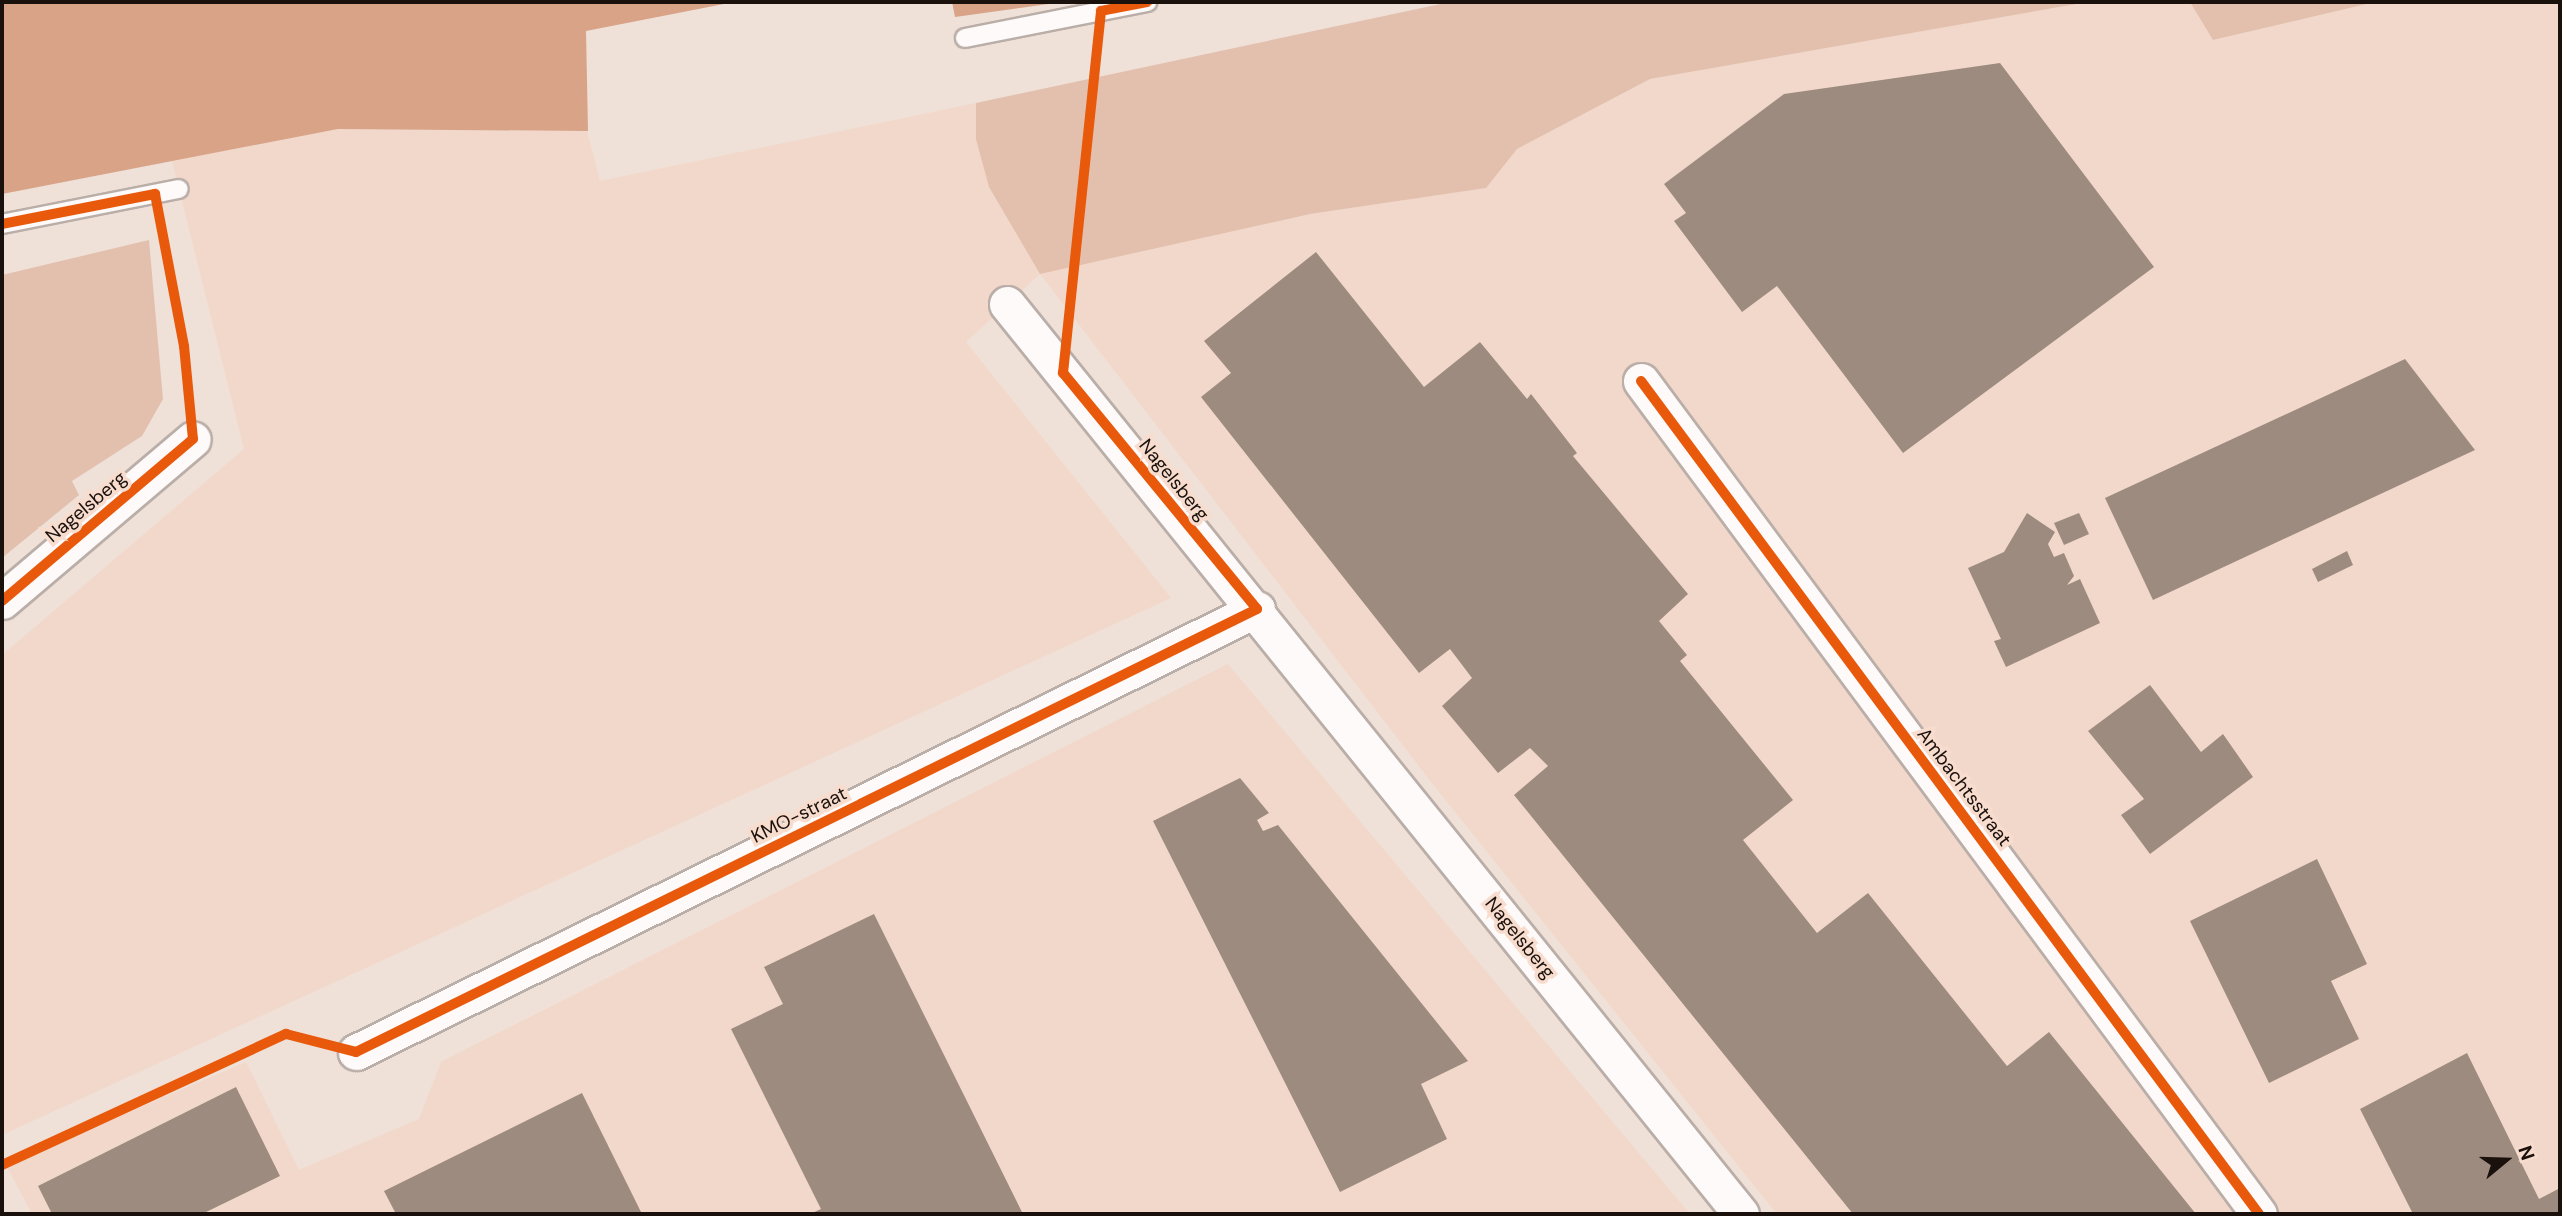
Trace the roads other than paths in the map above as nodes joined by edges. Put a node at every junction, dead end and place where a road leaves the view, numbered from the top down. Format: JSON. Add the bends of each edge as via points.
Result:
{"nodes":[{"id":1,"x":1147,"y":2,"type":"edge"},
{"id":2,"x":965,"y":38,"type":"dead end"},
{"id":3,"x":178,"y":190,"type":"dead end"},
{"id":4,"x":2,"y":224,"type":"edge"},
{"id":5,"x":1007,"y":304,"type":"dead end"},
{"id":6,"x":1641,"y":381,"type":"dead end"},
{"id":7,"x":193,"y":439,"type":"dead end"},
{"id":8,"x":2,"y":601,"type":"edge"},
{"id":9,"x":1257,"y":609,"type":"junction"},
{"id":10,"x":356,"y":1052,"type":"dead end"},
{"id":11,"x":1741,"y":1214,"type":"edge"},
{"id":12,"x":2259,"y":1214,"type":"edge"}],
"edges":[{"from":1,"to":2,"type":"lane"},
{"from":3,"to":4,"type":"lane"},
{"from":5,"to":9,"type":"street","name":"Nagelsberg"},
{"from":6,"to":12,"type":"street","name":"Ambachtsstraat"},
{"from":7,"to":8,"type":"street","name":"Nagelsberg"},
{"from":9,"to":10,"type":"street","name":"KMO-straat"},
{"from":9,"to":11,"type":"street","name":"Nagelsberg"}]}
